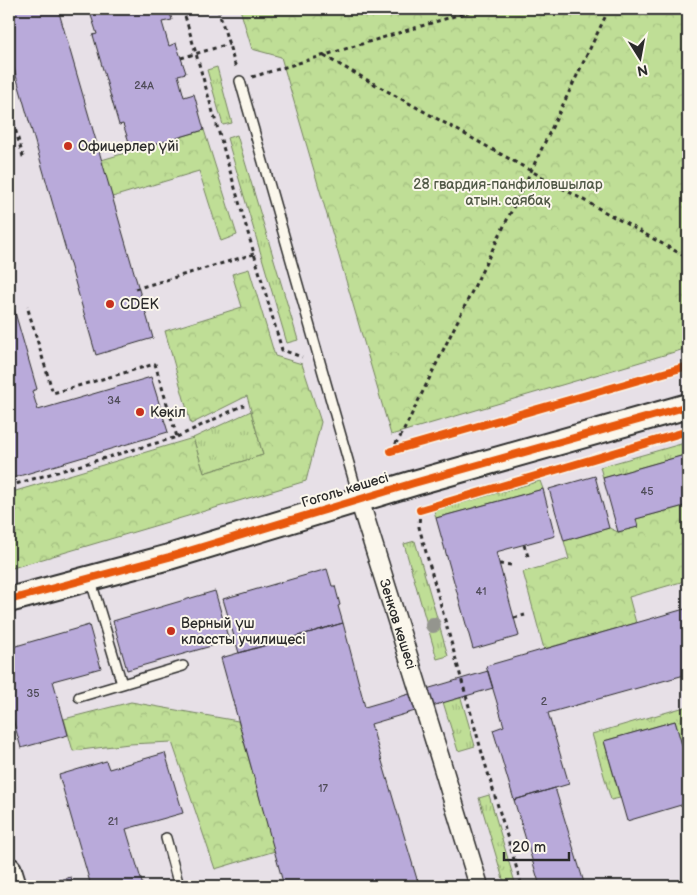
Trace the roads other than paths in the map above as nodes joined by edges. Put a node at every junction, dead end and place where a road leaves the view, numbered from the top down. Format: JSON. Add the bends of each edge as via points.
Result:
{"nodes":[{"id":1,"x":240,"y":80,"type":"road end"},
{"id":2,"x":688,"y":406,"type":"edge"},
{"id":3,"x":359,"y":499,"type":"junction"},
{"id":4,"x":90,"y":578,"type":"junction"},
{"id":5,"x":9,"y":600,"type":"edge"},
{"id":6,"x":183,"y":666,"type":"dead end"},
{"id":7,"x":122,"y":684,"type":"junction"},
{"id":8,"x":79,"y":696,"type":"dead end"},
{"id":9,"x":166,"y":838,"type":"dead end"},
{"id":10,"x":9,"y":870,"type":"edge"},
{"id":11,"x":14,"y":886,"type":"edge"},
{"id":12,"x":179,"y":886,"type":"edge"},
{"id":13,"x":479,"y":886,"type":"edge"}],
"edges":[{"from":1,"to":3,"type":"lane","name":"Зенков көшесі"},
{"from":2,"to":3,"type":"street","name":"Гоголь көшесі"},
{"from":3,"to":4,"type":"street","name":"Гоголь көшесі"},
{"from":3,"to":13,"type":"street","name":"Зенков көшесі"},
{"from":4,"to":5,"type":"street","name":"Гоголь көшесі"},
{"from":4,"to":7,"type":"lane"},
{"from":6,"to":7,"type":"lane"},
{"from":7,"to":8,"type":"lane"},
{"from":9,"to":12,"type":"lane"},
{"from":10,"to":11,"type":"street"}]}
